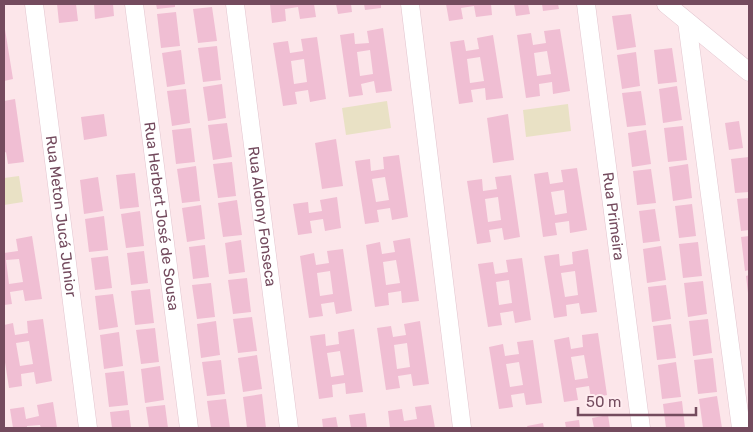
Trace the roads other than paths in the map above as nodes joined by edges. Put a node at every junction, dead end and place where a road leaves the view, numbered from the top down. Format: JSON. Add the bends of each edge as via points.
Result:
{"nodes":[{"id":1,"x":34,"y":4,"type":"edge"},
{"id":2,"x":134,"y":4,"type":"edge"},
{"id":3,"x":235,"y":4,"type":"edge"},
{"id":4,"x":410,"y":4,"type":"edge"},
{"id":5,"x":586,"y":4,"type":"edge"},
{"id":6,"x":666,"y":4,"type":"edge"},
{"id":7,"x":687,"y":22,"type":"junction"},
{"id":8,"x":749,"y":72,"type":"edge"},
{"id":9,"x":88,"y":428,"type":"edge"},
{"id":10,"x":189,"y":428,"type":"edge"},
{"id":11,"x":289,"y":428,"type":"edge"},
{"id":12,"x":462,"y":428,"type":"edge"},
{"id":13,"x":641,"y":428,"type":"edge"},
{"id":14,"x":741,"y":428,"type":"edge"}],
"edges":[{"from":1,"to":9,"type":"street","name":"Rua Meton Jucá Junior"},
{"from":2,"to":10,"type":"street","name":"Rua Herbert José de Sousa"},
{"from":3,"to":11,"type":"street","name":"Rua Aldony Fonseca"},
{"from":4,"to":12,"type":"street"},
{"from":5,"to":13,"type":"street","name":"Rua Primeira"},
{"from":6,"to":7,"type":"street"},
{"from":7,"to":8,"type":"street"},
{"from":7,"to":14,"type":"street"}]}
